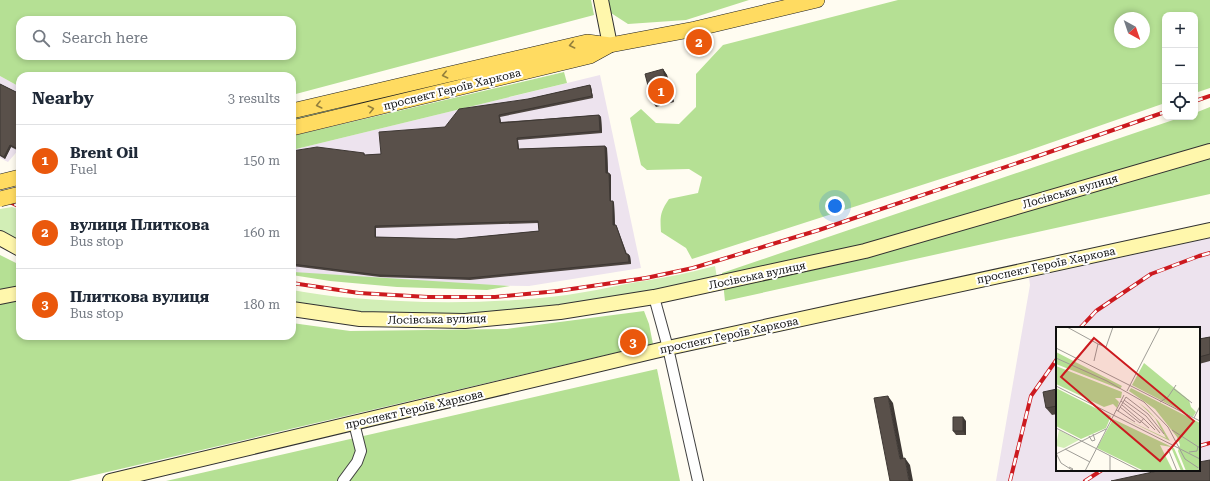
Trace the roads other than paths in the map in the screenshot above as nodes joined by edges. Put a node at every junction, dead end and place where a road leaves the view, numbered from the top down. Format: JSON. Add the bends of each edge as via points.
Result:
{"nodes":[{"id":1,"x":601,"y":0,"type":"edge"},
{"id":2,"x":817,"y":0,"type":"edge"},
{"id":3,"x":610,"y":45,"type":"junction"},
{"id":4,"x":296,"y":110,"type":"edge"},
{"id":5,"x":296,"y":127,"type":"edge"},
{"id":6,"x":1210,"y":151,"type":"edge"},
{"id":7,"x":16,"y":178,"type":"edge"},
{"id":8,"x":0,"y":182,"type":"edge"},
{"id":9,"x":16,"y":195,"type":"edge"},
{"id":10,"x":0,"y":199,"type":"edge"},
{"id":11,"x":1210,"y":230,"type":"edge"},
{"id":12,"x":0,"y":238,"type":"edge"},
{"id":13,"x":16,"y":247,"type":"edge"},
{"id":14,"x":16,"y":295,"type":"edge"},
{"id":15,"x":0,"y":297,"type":"edge"},
{"id":16,"x":654,"y":297,"type":"junction"},
{"id":17,"x":296,"y":310,"type":"edge"},
{"id":18,"x":668,"y":348,"type":"junction"},
{"id":19,"x":354,"y":423,"type":"junction"},
{"id":20,"x":110,"y":481,"type":"edge"},
{"id":21,"x":343,"y":481,"type":"edge"},
{"id":22,"x":698,"y":481,"type":"edge"}],
"edges":[{"from":1,"to":3,"type":"street"},
{"from":2,"to":3,"type":"main road","name":"проспект Героїв Харкова","via":[[695,29]]},
{"from":3,"to":4,"type":"main road","name":"проспект Героїв Харкова","one_way":true,"via":[[587,42]]},
{"from":5,"to":3,"type":"main road","name":"проспект Героїв Харкова","one_way":true,"via":[[590,56]]},
{"from":6,"to":16,"type":"street","name":"Лосівська вулиця","via":[[865,251]]},
{"from":7,"to":8,"type":"main road"},
{"from":9,"to":10,"type":"main road","bridge":true},
{"from":11,"to":18,"type":"street","name":"проспект Героїв Харкова"},
{"from":12,"to":13,"type":"street"},
{"from":14,"to":15,"type":"street"},
{"from":16,"to":17,"type":"street","name":"Лосівська вулиця","via":[[560,312],[465,321],[360,319]]},
{"from":16,"to":18,"type":"street"},
{"from":18,"to":19,"type":"street","name":"проспект Героїв Харкова"},
{"from":18,"to":22,"type":"street"},
{"from":19,"to":20,"type":"street","name":"проспект Героїв Харкова"},
{"from":19,"to":21,"type":"street","via":[[361,451],[358,462]]}]}
